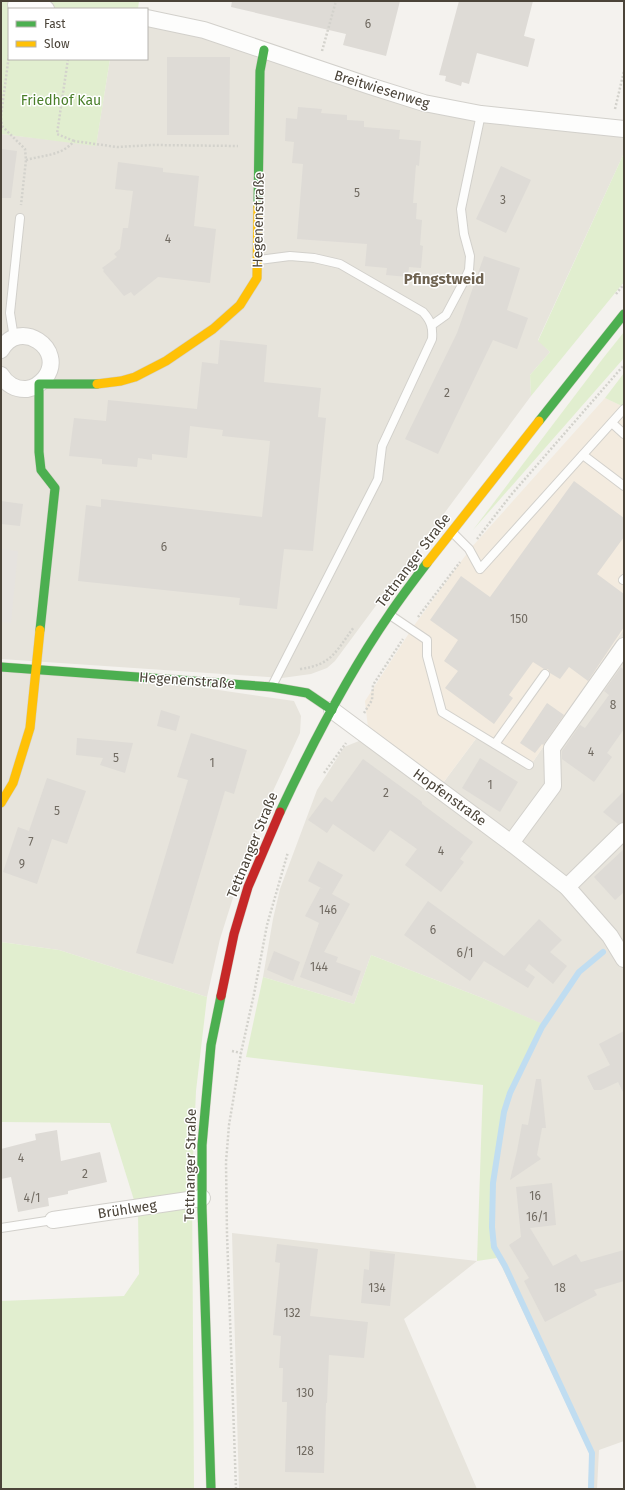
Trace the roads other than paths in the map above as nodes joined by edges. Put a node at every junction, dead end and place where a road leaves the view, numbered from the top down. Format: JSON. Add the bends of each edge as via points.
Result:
{"nodes":[{"id":1,"x":16,"y":4,"type":"dead end"},
{"id":2,"x":40,"y":8,"type":"edge"},
{"id":3,"x":148,"y":18,"type":"edge"},
{"id":4,"x":264,"y":50,"type":"junction"},
{"id":5,"x":481,"y":114,"type":"junction"},
{"id":6,"x":618,"y":128,"type":"edge"},
{"id":7,"x":20,"y":218,"type":"road end"},
{"id":8,"x":258,"y":261,"type":"junction"},
{"id":9,"x":624,"y":314,"type":"edge"},
{"id":10,"x":432,"y":324,"type":"junction"},
{"id":11,"x":14,"y":338,"type":"junction"},
{"id":12,"x":1,"y":350,"type":"edge"},
{"id":13,"x":1,"y":375,"type":"edge"},
{"id":14,"x":39,"y":384,"type":"junction"},
{"id":15,"x":624,"y":410,"type":"edge"},
{"id":16,"x":612,"y":423,"type":"junction"},
{"id":17,"x":624,"y":434,"type":"edge"},
{"id":18,"x":583,"y":455,"type":"junction"},
{"id":19,"x":624,"y":486,"type":"edge"},
{"id":20,"x":452,"y":531,"type":"junction"},
{"id":21,"x":389,"y":614,"type":"junction"},
{"id":22,"x":624,"y":646,"type":"edge"},
{"id":23,"x":1,"y":666,"type":"edge"},
{"id":24,"x":36,"y":668,"type":"junction"},
{"id":25,"x":545,"y":674,"type":"dead end"},
{"id":26,"x":272,"y":686,"type":"junction"},
{"id":27,"x":332,"y":710,"type":"junction"},
{"id":28,"x":495,"y":744,"type":"junction"},
{"id":29,"x":529,"y":765,"type":"dead end"},
{"id":30,"x":1,"y":803,"type":"edge"},
{"id":31,"x":624,"y":831,"type":"edge"},
{"id":32,"x":511,"y":843,"type":"junction"},
{"id":33,"x":567,"y":887,"type":"junction"},
{"id":34,"x":624,"y":959,"type":"edge"},
{"id":35,"x":202,"y":1198,"type":"junction"},
{"id":36,"x":53,"y":1220,"type":"joint"},
{"id":37,"x":1,"y":1228,"type":"edge"},
{"id":38,"x":211,"y":1489,"type":"edge"}],
"edges":[{"from":1,"to":2,"type":"street"},
{"from":3,"to":4,"type":"street","name":"Breitwiesenweg","via":[[204,30]]},
{"from":4,"to":5,"type":"street","name":"Breitwiesenweg","via":[[424,103]]},
{"from":4,"to":8,"type":"main road","name":"Hegenenstraße","via":[[260,71]]},
{"from":5,"to":6,"type":"street","name":"Breitwiesenweg"},
{"from":5,"to":10,"type":"lane","via":[[461,209],[470,256],[469,270],[446,315]]},
{"from":7,"to":11,"type":"lane","via":[[10,313]]},
{"from":8,"to":10,"type":"lane","via":[[290,256],[340,264],[423,312]]},
{"from":8,"to":14,"type":"main road","name":"Hegenenstraße","via":[[257,278],[237,308],[206,334],[159,365],[128,379],[93,385]]},
{"from":9,"to":20,"type":"main road","name":"Tettnanger Straße"},
{"from":10,"to":26,"type":"lane","via":[[432,339],[382,446],[378,479]]},
{"from":11,"to":12,"type":"street"},
{"from":11,"to":14,"type":"street","via":[[34,338],[48,352],[48,372]]},
{"from":13,"to":14,"type":"street","name":"Hegenenstraße","via":[[10,384],[19,388]]},
{"from":14,"to":24,"type":"main road","via":[[41,470],[55,488]]},
{"from":15,"to":16,"type":"lane"},
{"from":16,"to":17,"type":"lane"},
{"from":16,"to":18,"type":"lane"},
{"from":18,"to":19,"type":"lane"},
{"from":18,"to":20,"type":"lane","via":[[480,569],[469,549]]},
{"from":20,"to":21,"type":"main road","name":"Tettnanger Straße"},
{"from":21,"to":27,"type":"main road","name":"Tettnanger Straße"},
{"from":21,"to":28,"type":"lane","via":[[427,640],[427,656],[442,712]]},
{"from":22,"to":32,"type":"street","via":[[552,748],[554,786]]},
{"from":23,"to":24,"type":"main road","name":"Hegenenstraße"},
{"from":24,"to":26,"type":"main road","name":"Hegenenstraße"},
{"from":24,"to":30,"type":"main road","via":[[30,728],[13,783]]},
{"from":25,"to":28,"type":"lane"},
{"from":26,"to":27,"type":"main road","name":"Hegenenstraße","via":[[307,693]]},
{"from":27,"to":32,"type":"street","name":"Hopfenstraße"},
{"from":27,"to":35,"type":"main road","name":"Tettnanger Straße","via":[[276,820],[248,888],[234,934],[211,1045],[202,1145]]},
{"from":28,"to":29,"type":"lane"},
{"from":31,"to":33,"type":"street"},
{"from":32,"to":33,"type":"street","name":"Hopfenstraße"},
{"from":33,"to":34,"type":"street","name":"Hopfenstraße","via":[[610,936]]},
{"from":35,"to":36,"type":"street","name":"Brühlweg"},
{"from":35,"to":38,"type":"main road","name":"Tettnanger Straße"},
{"from":36,"to":37,"type":"lane"}]}
